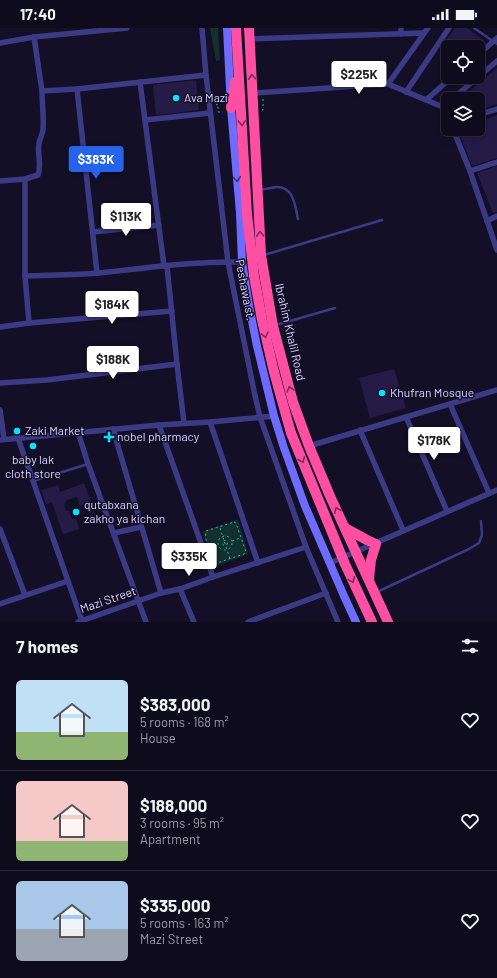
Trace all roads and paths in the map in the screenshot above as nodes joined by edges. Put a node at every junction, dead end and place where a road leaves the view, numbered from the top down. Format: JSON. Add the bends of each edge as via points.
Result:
{"nodes":[{"id":1,"x":127,"y":28,"type":"edge"},
{"id":2,"x":202,"y":28,"type":"edge"},
{"id":3,"x":227,"y":28,"type":"edge"},
{"id":4,"x":236,"y":28,"type":"edge"},
{"id":5,"x":249,"y":28,"type":"edge"},
{"id":6,"x":449,"y":28,"type":"edge"},
{"id":7,"x":474,"y":28,"type":"edge"},
{"id":8,"x":426,"y":30,"type":"edge"},
{"id":9,"x":401,"y":31,"type":"edge"},
{"id":10,"x":34,"y":37,"type":"junction"},
{"id":11,"x":249,"y":39,"type":"junction"},
{"id":12,"x":496,"y":41,"type":"edge"},
{"id":13,"x":0,"y":44,"type":"edge"},
{"id":14,"x":485,"y":50,"type":"edge"},
{"id":15,"x":238,"y":58,"type":"junction"},
{"id":16,"x":497,"y":61,"type":"edge"},
{"id":17,"x":206,"y":75,"type":"junction"},
{"id":18,"x":140,"y":82,"type":"junction"},
{"id":19,"x":388,"y":84,"type":"junction"},
{"id":20,"x":444,"y":84,"type":"edge"},
{"id":21,"x":77,"y":90,"type":"junction"},
{"id":22,"x":42,"y":91,"type":"junction"},
{"id":23,"x":406,"y":92,"type":"junction"},
{"id":24,"x":460,"y":92,"type":"edge"},
{"id":25,"x":253,"y":93,"type":"junction"},
{"id":26,"x":426,"y":100,"type":"junction"},
{"id":27,"x":263,"y":102,"type":"dead end"},
{"id":28,"x":218,"y":104,"type":"dead end"},
{"id":29,"x":441,"y":104,"type":"edge"},
{"id":30,"x":231,"y":108,"type":"junction"},
{"id":31,"x":497,"y":109,"type":"edge"},
{"id":32,"x":263,"y":110,"type":"dead end"},
{"id":33,"x":218,"y":112,"type":"dead end"},
{"id":34,"x":210,"y":113,"type":"junction"},
{"id":35,"x":485,"y":113,"type":"edge"},
{"id":36,"x":145,"y":120,"type":"junction"},
{"id":37,"x":456,"y":136,"type":"edge"},
{"id":38,"x":497,"y":162,"type":"edge"},
{"id":39,"x":470,"y":172,"type":"junction"},
{"id":40,"x":25,"y":179,"type":"junction"},
{"id":41,"x":0,"y":181,"type":"edge"},
{"id":42,"x":258,"y":191,"type":"junction"},
{"id":43,"x":497,"y":216,"type":"edge"},
{"id":44,"x":298,"y":219,"type":"dead end"},
{"id":45,"x":382,"y":220,"type":"dead end"},
{"id":46,"x":487,"y":221,"type":"junction"},
{"id":47,"x":159,"y":226,"type":"junction"},
{"id":48,"x":93,"y":232,"type":"junction"},
{"id":49,"x":494,"y":233,"type":"edge"},
{"id":50,"x":497,"y":250,"type":"edge"},
{"id":51,"x":261,"y":255,"type":"junction"},
{"id":52,"x":228,"y":262,"type":"junction"},
{"id":53,"x":242,"y":262,"type":"junction"},
{"id":54,"x":165,"y":266,"type":"junction"},
{"id":55,"x":97,"y":273,"type":"junction"},
{"id":56,"x":26,"y":276,"type":"junction"},
{"id":57,"x":335,"y":308,"type":"dead end"},
{"id":58,"x":172,"y":311,"type":"junction"},
{"id":59,"x":29,"y":323,"type":"junction"},
{"id":60,"x":274,"y":326,"type":"junction"},
{"id":61,"x":0,"y":327,"type":"edge"},
{"id":62,"x":177,"y":364,"type":"junction"},
{"id":63,"x":0,"y":383,"type":"edge"},
{"id":64,"x":496,"y":390,"type":"edge"},
{"id":65,"x":497,"y":397,"type":"edge"},
{"id":66,"x":450,"y":404,"type":"junction"},
{"id":67,"x":0,"y":410,"type":"edge"},
{"id":68,"x":274,"y":416,"type":"junction"},
{"id":69,"x":260,"y":417,"type":"junction"},
{"id":70,"x":406,"y":417,"type":"junction"},
{"id":71,"x":210,"y":422,"type":"junction"},
{"id":72,"x":184,"y":423,"type":"junction"},
{"id":73,"x":159,"y":425,"type":"junction"},
{"id":74,"x":113,"y":429,"type":"junction"},
{"id":75,"x":360,"y":430,"type":"junction"},
{"id":76,"x":78,"y":432,"type":"junction"},
{"id":77,"x":13,"y":438,"type":"junction"},
{"id":78,"x":2,"y":440,"type":"edge"},
{"id":79,"x":309,"y":446,"type":"junction"},
{"id":80,"x":88,"y":464,"type":"junction"},
{"id":81,"x":33,"y":481,"type":"junction"},
{"id":82,"x":497,"y":490,"type":"edge"},
{"id":83,"x":489,"y":494,"type":"junction"},
{"id":84,"x":447,"y":511,"type":"junction"},
{"id":85,"x":481,"y":521,"type":"dead end"},
{"id":86,"x":141,"y":527,"type":"junction"},
{"id":87,"x":220,"y":527,"type":"junction"},
{"id":88,"x":344,"y":528,"type":"junction"},
{"id":89,"x":0,"y":529,"type":"edge"},
{"id":90,"x":404,"y":530,"type":"junction"},
{"id":91,"x":114,"y":533,"type":"junction"},
{"id":92,"x":224,"y":536,"type":"junction"},
{"id":93,"x":241,"y":538,"type":"junction"},
{"id":94,"x":232,"y":541,"type":"junction"},
{"id":95,"x":376,"y":544,"type":"junction"},
{"id":96,"x":219,"y":545,"type":"junction"},
{"id":97,"x":306,"y":547,"type":"junction"},
{"id":98,"x":206,"y":549,"type":"junction"},
{"id":99,"x":227,"y":549,"type":"junction"},
{"id":100,"x":356,"y":552,"type":"junction"},
{"id":101,"x":342,"y":558,"type":"junction"},
{"id":102,"x":230,"y":559,"type":"junction"},
{"id":103,"x":258,"y":563,"type":"junction"},
{"id":104,"x":330,"y":563,"type":"junction"},
{"id":105,"x":213,"y":577,"type":"junction"},
{"id":106,"x":68,"y":581,"type":"junction"},
{"id":107,"x":369,"y":581,"type":"junction"},
{"id":108,"x":180,"y":589,"type":"junction"},
{"id":109,"x":161,"y":593,"type":"junction"},
{"id":110,"x":326,"y":593,"type":"junction"},
{"id":111,"x":375,"y":593,"type":"junction"},
{"id":112,"x":26,"y":595,"type":"junction"},
{"id":113,"x":138,"y":601,"type":"junction"},
{"id":114,"x":0,"y":604,"type":"edge"},
{"id":115,"x":96,"y":616,"type":"junction"},
{"id":116,"x":80,"y":621,"type":"edge"},
{"id":117,"x":99,"y":622,"type":"edge"},
{"id":118,"x":146,"y":622,"type":"edge"},
{"id":119,"x":194,"y":622,"type":"edge"},
{"id":120,"x":248,"y":622,"type":"edge"},
{"id":121,"x":338,"y":622,"type":"edge"},
{"id":122,"x":356,"y":622,"type":"edge"},
{"id":123,"x":372,"y":622,"type":"edge"},
{"id":124,"x":388,"y":622,"type":"edge"}],
"edges":[{"from":1,"to":10,"type":"street"},
{"from":2,"to":17,"type":"street","name":"Peshawa st."},
{"from":3,"to":30,"type":"main road"},
{"from":4,"to":15,"type":"highway","name":"Ibrahim Khalil Road"},
{"from":5,"to":11,"type":"highway","name":"Ibrahim Khalil Road"},
{"from":6,"to":23,"type":"street"},
{"from":7,"to":12,"type":"lane"},
{"from":8,"to":9,"type":"street"},
{"from":8,"to":19,"type":"street"},
{"from":9,"to":11,"type":"street"},
{"from":10,"to":13,"type":"street"},
{"from":10,"to":22,"type":"street"},
{"from":25,"to":11,"type":"highway","name":"Ibrahim Khalil Road","one_way":true},
{"from":12,"to":14,"type":"street"},
{"from":15,"to":30,"type":"highway"},
{"from":15,"to":101,"type":"highway","name":"Ibrahim Khalil Road","one_way":true,"via":[[247,214],[262,320],[291,433]]},
{"from":16,"to":24,"type":"street"},
{"from":17,"to":18,"type":"street"},
{"from":17,"to":34,"type":"street","name":"Peshawa st."},
{"from":18,"to":21,"type":"street"},
{"from":18,"to":36,"type":"street"},
{"from":19,"to":23,"type":"street"},
{"from":19,"to":25,"type":"street"},
{"from":20,"to":26,"type":"street"},
{"from":21,"to":22,"type":"street"},
{"from":21,"to":48,"type":"street"},
{"from":22,"to":40,"type":"street","via":[[43,128],[38,145],[40,169],[38,175]]},
{"from":23,"to":26,"type":"street"},
{"from":25,"to":42,"type":"highway","name":"Ibrahim Khalil Road"},
{"from":26,"to":29,"type":"street"},
{"from":27,"to":32,"type":"path"},
{"from":28,"to":33,"type":"path"},
{"from":30,"to":53,"type":"main road","one_way":true},
{"from":31,"to":35,"type":"street"},
{"from":34,"to":36,"type":"street"},
{"from":34,"to":52,"type":"street","name":"Peshawa st."},
{"from":36,"to":47,"type":"street"},
{"from":37,"to":39,"type":"street"},
{"from":38,"to":39,"type":"street"},
{"from":39,"to":46,"type":"street"},
{"from":40,"to":41,"type":"street"},
{"from":40,"to":56,"type":"street"},
{"from":42,"to":44,"type":"lane","via":[[277,187],[290,192]]},
{"from":51,"to":42,"type":"highway","name":"Ibrahim Khalil Road","one_way":true},
{"from":43,"to":46,"type":"street"},
{"from":45,"to":51,"type":"lane"},
{"from":46,"to":49,"type":"street"},
{"from":47,"to":48,"type":"street"},
{"from":47,"to":54,"type":"street"},
{"from":48,"to":55,"type":"street"},
{"from":49,"to":50,"type":"street"},
{"from":51,"to":60,"type":"highway","name":"Ibrahim Khalil Road"},
{"from":52,"to":53,"type":"street"},
{"from":52,"to":54,"type":"street"},
{"from":52,"to":69,"type":"street","name":"Peshawa st."},
{"from":53,"to":68,"type":"main road","via":[[254,333]]},
{"from":54,"to":55,"type":"street"},
{"from":54,"to":58,"type":"street"},
{"from":55,"to":56,"type":"street"},
{"from":56,"to":59,"type":"street"},
{"from":57,"to":60,"type":"lane"},
{"from":58,"to":59,"type":"street"},
{"from":58,"to":62,"type":"street"},
{"from":59,"to":61,"type":"street"},
{"from":79,"to":60,"type":"highway","name":"Ibrahim Khalil Road","one_way":true,"via":[[293,402]]},
{"from":62,"to":63,"type":"street","via":[[47,380]]},
{"from":62,"to":72,"type":"street"},
{"from":64,"to":65,"type":"street"},
{"from":64,"to":66,"type":"street"},
{"from":66,"to":70,"type":"street"},
{"from":66,"to":83,"type":"street"},
{"from":67,"to":78,"type":"street"},
{"from":68,"to":69,"type":"street"},
{"from":68,"to":104,"type":"main road","via":[[306,506]]},
{"from":69,"to":71,"type":"street"},
{"from":69,"to":97,"type":"street","name":"Peshawa st."},
{"from":70,"to":75,"type":"street"},
{"from":70,"to":84,"type":"street"},
{"from":71,"to":72,"type":"street"},
{"from":71,"to":103,"type":"street"},
{"from":72,"to":73,"type":"street"},
{"from":73,"to":74,"type":"street"},
{"from":73,"to":98,"type":"street"},
{"from":74,"to":76,"type":"street"},
{"from":74,"to":86,"type":"street"},
{"from":75,"to":79,"type":"street"},
{"from":75,"to":90,"type":"street"},
{"from":76,"to":77,"type":"street"},
{"from":76,"to":80,"type":"street"},
{"from":77,"to":78,"type":"street"},
{"from":77,"to":81,"type":"street","via":[[18,438]]},
{"from":88,"to":79,"type":"highway","name":"Ibrahim Khalil Road","one_way":true},
{"from":80,"to":81,"type":"lane"},
{"from":80,"to":91,"type":"street"},
{"from":81,"to":106,"type":"street"},
{"from":82,"to":83,"type":"street"},
{"from":83,"to":84,"type":"street"},
{"from":84,"to":90,"type":"street"},
{"from":85,"to":111,"type":"lane","via":[[482,535],[479,544]]},
{"from":86,"to":91,"type":"street"},
{"from":86,"to":109,"type":"street"},
{"from":87,"to":92,"type":"path"},
{"from":87,"to":93,"type":"path","via":[[236,523]]},
{"from":87,"to":98,"type":"path","via":[[206,531]]},
{"from":88,"to":95,"type":"highway"},
{"from":88,"to":100,"type":"highway","name":"Ibrahim Khalil Road"},
{"from":89,"to":112,"type":"street"},
{"from":90,"to":95,"type":"street"},
{"from":91,"to":113,"type":"street"},
{"from":92,"to":94,"type":"path","via":[[228,536]]},
{"from":92,"to":96,"type":"path"},
{"from":92,"to":99,"type":"path"},
{"from":93,"to":94,"type":"path"},
{"from":93,"to":102,"type":"path","via":[[246,552]]},
{"from":94,"to":99,"type":"path","via":[[232,546]]},
{"from":95,"to":100,"type":"street"},
{"from":95,"to":107,"type":"highway"},
{"from":96,"to":98,"type":"path"},
{"from":96,"to":99,"type":"path"},
{"from":97,"to":103,"type":"street","name":"Mazi Street"},
{"from":97,"to":110,"type":"street","name":"Peshawa st."},
{"from":98,"to":102,"type":"path","via":[[214,562]]},
{"from":98,"to":105,"type":"street"},
{"from":99,"to":102,"type":"path"},
{"from":100,"to":101,"type":"street"},
{"from":100,"to":107,"type":"highway","name":"Ibrahim Khalil Road"},
{"from":101,"to":104,"type":"street"},
{"from":101,"to":123,"type":"highway","name":"Ibrahim Khalil Road","one_way":true},
{"from":103,"to":105,"type":"street","name":"Mazi Street"},
{"from":104,"to":122,"type":"main road"},
{"from":105,"to":108,"type":"street","name":"Mazi Street"},
{"from":106,"to":112,"type":"street"},
{"from":106,"to":116,"type":"street"},
{"from":107,"to":111,"type":"highway","name":"Ibrahim Khalil Road"},
{"from":108,"to":109,"type":"street","name":"Mazi Street"},
{"from":108,"to":119,"type":"street"},
{"from":109,"to":113,"type":"street","name":"Mazi Street"},
{"from":110,"to":120,"type":"street"},
{"from":110,"to":121,"type":"street","name":"Peshawa st."},
{"from":111,"to":124,"type":"highway","name":"Ibrahim Khalil Road"},
{"from":112,"to":114,"type":"street"},
{"from":113,"to":115,"type":"street","name":"Mazi Street"},
{"from":113,"to":118,"type":"street"},
{"from":115,"to":116,"type":"street","name":"Mazi Street"},
{"from":115,"to":117,"type":"street"}]}
